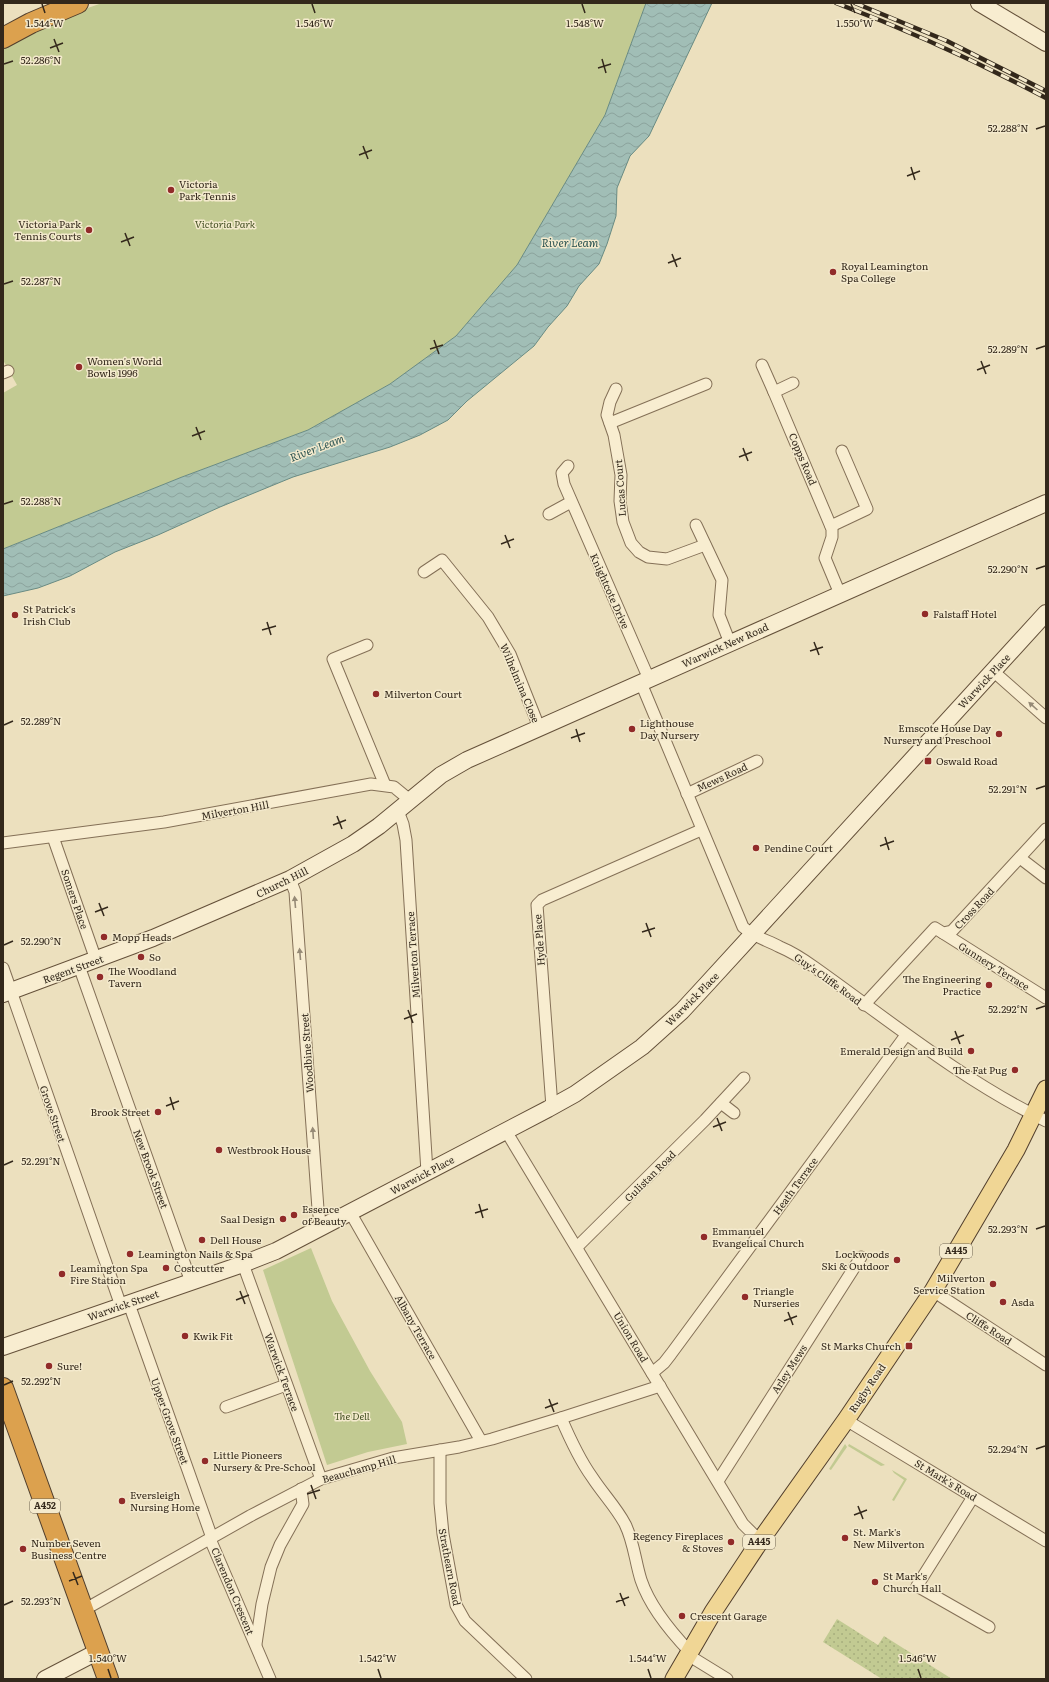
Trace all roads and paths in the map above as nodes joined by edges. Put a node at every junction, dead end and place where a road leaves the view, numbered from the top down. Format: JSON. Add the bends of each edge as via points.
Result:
{"nodes":[{"id":1,"x":78,"y":3,"type":"edge"},
{"id":2,"x":979,"y":3,"type":"edge"},
{"id":3,"x":3,"y":38,"type":"edge"},
{"id":4,"x":1046,"y":43,"type":"edge"},
{"id":5,"x":762,"y":365,"type":"dead end"},
{"id":6,"x":793,"y":383,"type":"dead end"},
{"id":7,"x":706,"y":384,"type":"dead end"},
{"id":8,"x":616,"y":389,"type":"dead end"},
{"id":9,"x":774,"y":392,"type":"junction"},
{"id":10,"x":610,"y":423,"type":"junction"},
{"id":11,"x":842,"y":451,"type":"dead end"},
{"id":12,"x":568,"y":466,"type":"dead end"},
{"id":13,"x":571,"y":502,"type":"junction"},
{"id":14,"x":1046,"y":503,"type":"edge"},
{"id":15,"x":549,"y":514,"type":"dead end"},
{"id":16,"x":696,"y":524,"type":"dead end"},
{"id":17,"x":831,"y":526,"type":"junction"},
{"id":18,"x":705,"y":544,"type":"junction"},
{"id":19,"x":424,"y":572,"type":"dead end"},
{"id":20,"x":840,"y":594,"type":"junction"},
{"id":21,"x":1046,"y":613,"type":"edge"},
{"id":22,"x":730,"y":643,"type":"junction"},
{"id":23,"x":367,"y":645,"type":"dead end"},
{"id":24,"x":994,"y":671,"type":"junction"},
{"id":25,"x":645,"y":681,"type":"junction"},
{"id":26,"x":1046,"y":718,"type":"edge"},
{"id":27,"x":539,"y":727,"type":"junction"},
{"id":28,"x":757,"y":761,"type":"dead end"},
{"id":29,"x":385,"y":785,"type":"junction"},
{"id":30,"x":687,"y":794,"type":"junction"},
{"id":31,"x":411,"y":801,"type":"junction"},
{"id":32,"x":398,"y":811,"type":"junction"},
{"id":33,"x":1046,"y":828,"type":"edge"},
{"id":34,"x":701,"y":830,"type":"junction"},
{"id":35,"x":53,"y":837,"type":"junction"},
{"id":36,"x":3,"y":843,"type":"edge"},
{"id":37,"x":1020,"y":858,"type":"junction"},
{"id":38,"x":1046,"y":878,"type":"edge"},
{"id":39,"x":290,"y":879,"type":"junction"},
{"id":40,"x":943,"y":933,"type":"junction"},
{"id":41,"x":752,"y":935,"type":"junction"},
{"id":42,"x":143,"y":942,"type":"joint"},
{"id":43,"x":96,"y":960,"type":"junction"},
{"id":44,"x":79,"y":966,"type":"junction"},
{"id":45,"x":3,"y":968,"type":"edge"},
{"id":46,"x":7,"y":993,"type":"edge"},
{"id":47,"x":1046,"y":998,"type":"edge"},
{"id":48,"x":864,"y":1005,"type":"junction"},
{"id":49,"x":906,"y":1035,"type":"junction"},
{"id":50,"x":744,"y":1078,"type":"dead end"},
{"id":51,"x":1046,"y":1089,"type":"edge"},
{"id":52,"x":721,"y":1103,"type":"junction"},
{"id":53,"x":552,"y":1107,"type":"junction"},
{"id":54,"x":734,"y":1113,"type":"dead end"},
{"id":55,"x":1039,"y":1118,"type":"edge"},
{"id":56,"x":506,"y":1131,"type":"junction"},
{"id":57,"x":427,"y":1172,"type":"junction"},
{"id":58,"x":350,"y":1212,"type":"junction"},
{"id":59,"x":321,"y":1227,"type":"junction"},
{"id":60,"x":577,"y":1247,"type":"junction"},
{"id":61,"x":861,"y":1257,"type":"dead end"},
{"id":62,"x":243,"y":1264,"type":"junction"},
{"id":63,"x":191,"y":1282,"type":"junction"},
{"id":64,"x":933,"y":1291,"type":"junction"},
{"id":65,"x":125,"y":1305,"type":"junction"},
{"id":66,"x":3,"y":1348,"type":"edge"},
{"id":67,"x":1046,"y":1365,"type":"edge"},
{"id":68,"x":652,"y":1373,"type":"junction"},
{"id":69,"x":286,"y":1385,"type":"junction"},
{"id":70,"x":660,"y":1386,"type":"junction"},
{"id":71,"x":3,"y":1388,"type":"edge"},
{"id":72,"x":226,"y":1407,"type":"dead end"},
{"id":73,"x":561,"y":1418,"type":"junction"},
{"id":74,"x":846,"y":1420,"type":"junction"},
{"id":75,"x":481,"y":1441,"type":"junction"},
{"id":76,"x":440,"y":1450,"type":"junction"},
{"id":77,"x":321,"y":1479,"type":"junction"},
{"id":78,"x":718,"y":1481,"type":"junction"},
{"id":79,"x":301,"y":1489,"type":"junction"},
{"id":80,"x":973,"y":1497,"type":"junction"},
{"id":81,"x":211,"y":1538,"type":"junction"},
{"id":82,"x":760,"y":1541,"type":"junction"},
{"id":83,"x":1046,"y":1541,"type":"edge"},
{"id":84,"x":82,"y":1611,"type":"junction"},
{"id":85,"x":989,"y":1627,"type":"dead end"},
{"id":86,"x":256,"y":1644,"type":"junction"},
{"id":87,"x":97,"y":1652,"type":"junction"},
{"id":88,"x":689,"y":1654,"type":"junction"},
{"id":89,"x":45,"y":1679,"type":"edge"},
{"id":90,"x":108,"y":1679,"type":"edge"},
{"id":91,"x":270,"y":1679,"type":"edge"},
{"id":92,"x":526,"y":1679,"type":"edge"},
{"id":93,"x":674,"y":1679,"type":"edge"},
{"id":94,"x":727,"y":1679,"type":"edge"}],
"edges":[{"from":1,"to":3,"type":"highway"},
{"from":2,"to":4,"type":"main road"},
{"from":5,"to":9,"type":"street","name":"Copps Road"},
{"from":6,"to":9,"type":"street"},
{"from":7,"to":10,"type":"street"},
{"from":8,"to":10,"type":"street","name":"Lucas Court","via":[[607,408]]},
{"from":9,"to":17,"type":"street","name":"Copps Road"},
{"from":10,"to":18,"type":"street","name":"Lucas Court","via":[[621,475],[620,501],[623,522],[635,548],[648,557],[667,559]]},
{"from":11,"to":17,"type":"street","via":[[867,509]]},
{"from":12,"to":13,"type":"street","name":"Knightcote Drive","via":[[562,473],[562,478]]},
{"from":13,"to":15,"type":"street"},
{"from":13,"to":25,"type":"street","name":"Knightcote Drive"},
{"from":14,"to":20,"type":"main road","name":"Warwick New Road"},
{"from":16,"to":18,"type":"street"},
{"from":17,"to":20,"type":"street","name":"Copps Road","via":[[832,537],[825,558]]},
{"from":18,"to":22,"type":"street","via":[[722,580],[719,615]]},
{"from":19,"to":27,"type":"street","name":"Wilhelmina Close","via":[[442,560],[488,617],[510,654]]},
{"from":20,"to":22,"type":"main road","name":"Warwick New Road"},
{"from":21,"to":24,"type":"main road","name":"Warwick Place"},
{"from":22,"to":25,"type":"main road","name":"Warwick New Road"},
{"from":23,"to":29,"type":"street","via":[[333,659]]},
{"from":26,"to":24,"type":"street","one_way":true},
{"from":24,"to":41,"type":"main road","name":"Warwick Place"},
{"from":25,"to":27,"type":"main road","name":"Warwick New Road"},
{"from":25,"to":30,"type":"street","name":"Guy's Cliffe Road"},
{"from":27,"to":31,"type":"main road","name":"Warwick New Road","via":[[460,764]]},
{"from":28,"to":30,"type":"street","name":"Mews Road"},
{"from":29,"to":31,"type":"street","name":"Milverton Hill","via":[[394,787]]},
{"from":29,"to":35,"type":"street","name":"Milverton Hill","via":[[363,786],[193,818]]},
{"from":30,"to":34,"type":"street","name":"Guy's Cliffe Road"},
{"from":31,"to":32,"type":"main road","name":"Church Hill"},
{"from":32,"to":39,"type":"main road","name":"Church Hill","via":[[353,844]]},
{"from":32,"to":57,"type":"street","name":"Milverton Terrace","via":[[406,840]]},
{"from":33,"to":37,"type":"street","name":"Cross Road"},
{"from":34,"to":41,"type":"street","name":"Guy's Cliffe Road","via":[[738,919]]},
{"from":34,"to":53,"type":"street","name":"Hyde Place","via":[[542,900],[538,905]]},
{"from":35,"to":36,"type":"street","name":"Milverton Hill"},
{"from":35,"to":43,"type":"street","name":"Somers Place"},
{"from":37,"to":38,"type":"street"},
{"from":37,"to":40,"type":"street","name":"Cross Road","via":[[952,931]]},
{"from":39,"to":42,"type":"main road","name":"Church Hill"},
{"from":59,"to":39,"type":"street","name":"Woodbine Street","one_way":true,"via":[[295,892]]},
{"from":40,"to":47,"type":"street","name":"Gunnery Terrace"},
{"from":40,"to":48,"type":"street","name":"Cross Road","via":[[935,928]]},
{"from":41,"to":48,"type":"street","name":"Guy's Cliffe Road","via":[[803,959]]},
{"from":41,"to":53,"type":"main road","name":"Warwick Place","via":[[682,1011],[642,1047]]},
{"from":42,"to":43,"type":"main road","name":"Regent Street"},
{"from":43,"to":44,"type":"main road","name":"Regent Street"},
{"from":44,"to":46,"type":"main road","name":"Regent Street"},
{"from":44,"to":63,"type":"street","name":"New Brook Street"},
{"from":45,"to":46,"type":"street","name":"Grove Street"},
{"from":46,"to":65,"type":"street","name":"Grove Street"},
{"from":48,"to":49,"type":"street","name":"Guy's Cliffe Road"},
{"from":49,"to":55,"type":"street","name":"Guy's Cliffe Road","via":[[974,1082]]},
{"from":49,"to":68,"type":"street","name":"Heath Terrace","via":[[668,1358]]},
{"from":50,"to":52,"type":"street","name":"Gulistan Road"},
{"from":51,"to":55,"type":"main road","name":"Rugby Road","number":"A445"},
{"from":52,"to":54,"type":"street"},
{"from":52,"to":60,"type":"street","name":"Gulistan Road"},
{"from":53,"to":56,"type":"main road","name":"Warwick Place"},
{"from":55,"to":64,"type":"main road","name":"Rugby Road","number":"A445","via":[[1016,1150]]},
{"from":56,"to":57,"type":"main road","name":"Warwick Place"},
{"from":56,"to":60,"type":"street","name":"Union Road"},
{"from":57,"to":58,"type":"main road","name":"Warwick Place"},
{"from":58,"to":59,"type":"main road","name":"Warwick Place"},
{"from":58,"to":75,"type":"street","name":"Albany Terrace"},
{"from":59,"to":62,"type":"main road","name":"Warwick Place","via":[[276,1251]]},
{"from":60,"to":68,"type":"street","name":"Union Road"},
{"from":61,"to":78,"type":"street","name":"Arley Mews"},
{"from":62,"to":63,"type":"main road","name":"Warwick Street"},
{"from":62,"to":69,"type":"street","name":"Warwick Terrace"},
{"from":63,"to":65,"type":"main road","name":"Warwick Street"},
{"from":64,"to":67,"type":"street","name":"Cliffe Road"},
{"from":64,"to":74,"type":"main road","name":"Rugby Road","number":"A445"},
{"from":65,"to":66,"type":"main road","name":"Warwick Street"},
{"from":65,"to":81,"type":"street","name":"Upper Grove Street"},
{"from":68,"to":70,"type":"street","name":"Union Road"},
{"from":69,"to":72,"type":"street"},
{"from":69,"to":77,"type":"street","name":"Warwick Terrace"},
{"from":70,"to":73,"type":"street","name":"Beauchamp Hill"},
{"from":70,"to":78,"type":"street","name":"Union Road"},
{"from":71,"to":84,"type":"highway","number":"A452"},
{"from":73,"to":75,"type":"street","name":"Beauchamp Hill"},
{"from":73,"to":88,"type":"street","via":[[583,1464],[625,1524],[641,1580],[650,1600]]},
{"from":74,"to":80,"type":"street","name":"St Mark's Road"},
{"from":74,"to":82,"type":"main road","name":"Rugby Road","number":"A445"},
{"from":75,"to":76,"type":"street","name":"Beauchamp Hill"},
{"from":76,"to":77,"type":"street","name":"Beauchamp Hill","via":[[393,1458]]},
{"from":76,"to":92,"type":"street","name":"Strathearn Road","via":[[443,1534],[458,1610],[465,1621]]},
{"from":77,"to":79,"type":"street","name":"Beauchamp Hill"},
{"from":78,"to":82,"type":"street","name":"Union Road","via":[[746,1527]]},
{"from":79,"to":81,"type":"street","name":"Beauchamp Hill"},
{"from":79,"to":86,"type":"street","name":"Clarendon Crescent","via":[[304,1504],[280,1545],[271,1567]]},
{"from":80,"to":83,"type":"street","name":"St Mark's Road"},
{"from":80,"to":85,"type":"street","via":[[918,1586]]},
{"from":81,"to":84,"type":"street","name":"Beauchamp Hill"},
{"from":81,"to":86,"type":"street","name":"Clarendon Crescent"},
{"from":82,"to":88,"type":"main road","name":"Rugby Road","number":"A445","via":[[713,1612]]},
{"from":84,"to":87,"type":"highway","number":"A452"},
{"from":86,"to":91,"type":"street","name":"Clarendon Crescent"},
{"from":87,"to":89,"type":"main road"},
{"from":87,"to":90,"type":"highway","number":"A452"},
{"from":88,"to":93,"type":"main road","name":"Rugby Road","number":"A445"},
{"from":88,"to":94,"type":"street"}]}
